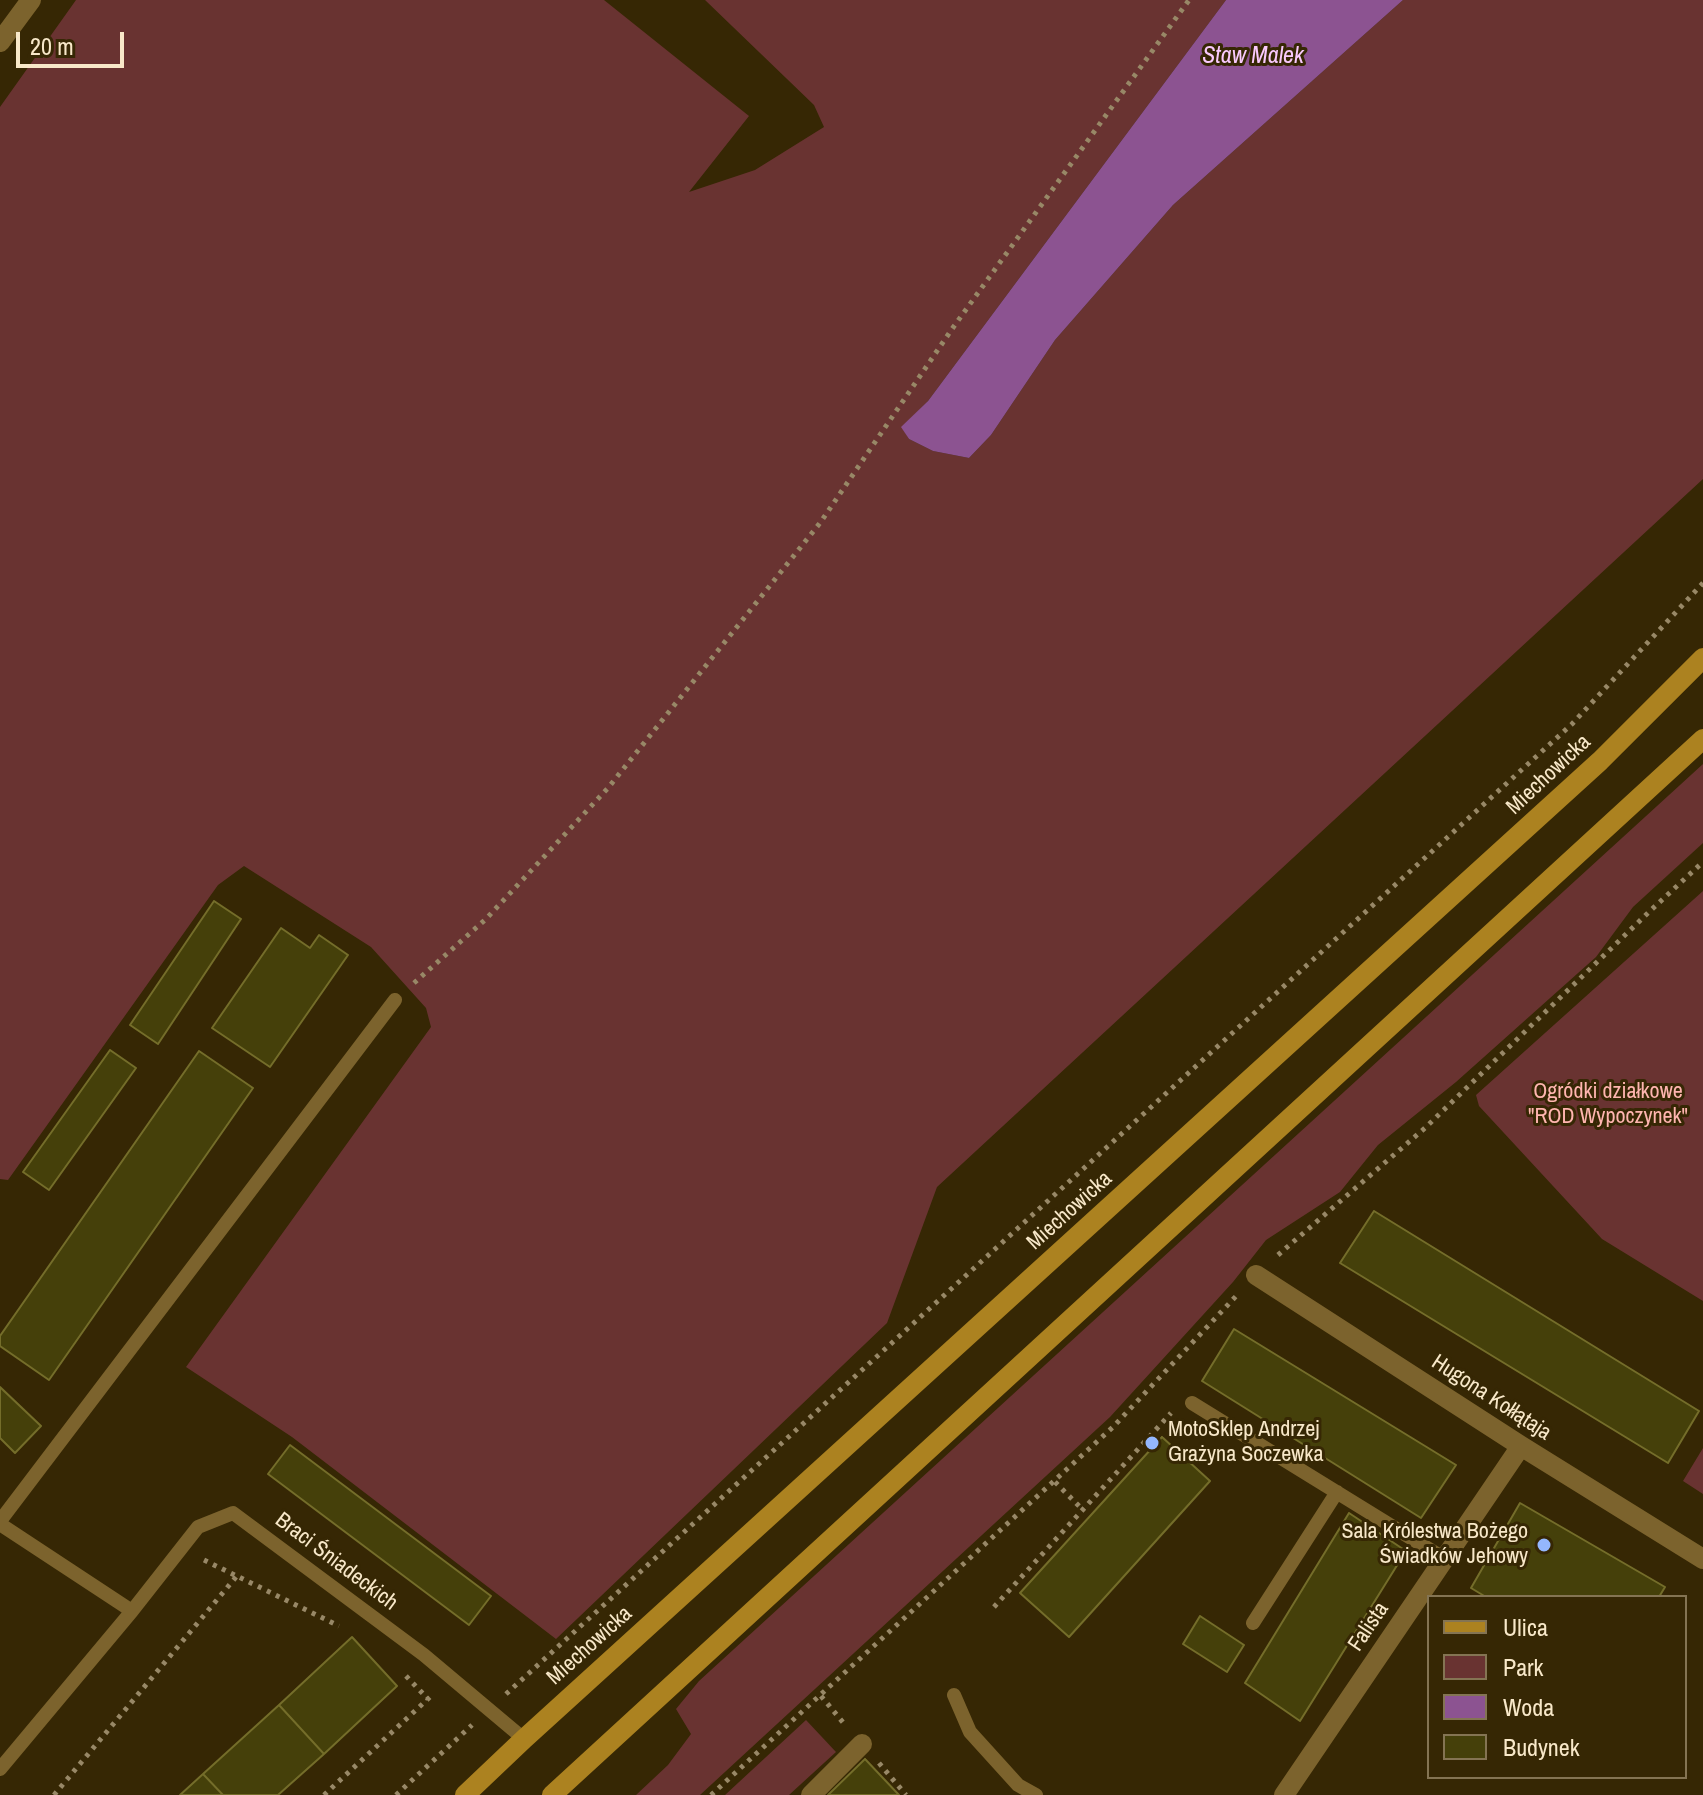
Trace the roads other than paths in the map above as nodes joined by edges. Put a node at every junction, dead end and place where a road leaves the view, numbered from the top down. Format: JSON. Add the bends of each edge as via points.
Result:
{"nodes":[{"id":1,"x":31,"y":0,"type":"edge"},
{"id":2,"x":0,"y":42,"type":"edge"},
{"id":3,"x":1703,"y":658,"type":"edge"},
{"id":4,"x":1703,"y":739,"type":"edge"},
{"id":5,"x":395,"y":1000,"type":"road end"},
{"id":6,"x":1256,"y":1275,"type":"road end"},
{"id":7,"x":1192,"y":1403,"type":"road end"},
{"id":8,"x":1521,"y":1446,"type":"junction"},
{"id":9,"x":1337,"y":1492,"type":"junction"},
{"id":10,"x":0,"y":1523,"type":"edge"},
{"id":11,"x":1445,"y":1559,"type":"junction"},
{"id":12,"x":1703,"y":1559,"type":"edge"},
{"id":13,"x":132,"y":1611,"type":"junction"},
{"id":14,"x":1253,"y":1623,"type":"dead end"},
{"id":15,"x":954,"y":1695,"type":"dead end"},
{"id":16,"x":524,"y":1739,"type":"junction"},
{"id":17,"x":862,"y":1744,"type":"dead end"},
{"id":18,"x":0,"y":1769,"type":"edge"},
{"id":19,"x":465,"y":1795,"type":"edge"},
{"id":20,"x":552,"y":1795,"type":"edge"},
{"id":21,"x":811,"y":1795,"type":"edge"},
{"id":22,"x":1036,"y":1795,"type":"edge"},
{"id":23,"x":1284,"y":1795,"type":"edge"}],
"edges":[{"from":1,"to":2,"type":"street"},
{"from":3,"to":16,"type":"main road","name":"Miechowicka","via":[[1600,761]]},
{"from":4,"to":20,"type":"main road"},
{"from":5,"to":10,"type":"lane"},
{"from":6,"to":8,"type":"street","name":"Hugona Kołłątaja"},
{"from":7,"to":9,"type":"lane"},
{"from":8,"to":11,"type":"street","name":"Falista"},
{"from":8,"to":12,"type":"street","name":"Hugona Kołłątaja"},
{"from":9,"to":11,"type":"lane"},
{"from":9,"to":14,"type":"lane"},
{"from":10,"to":13,"type":"lane"},
{"from":11,"to":23,"type":"street","name":"Falista"},
{"from":13,"to":16,"type":"lane","name":"Braci Śniadeckich","via":[[198,1527],[233,1513],[452,1677]]},
{"from":13,"to":18,"type":"lane","name":"Braci Śniadeckich"},
{"from":15,"to":22,"type":"lane","via":[[970,1732],[1018,1785]]},
{"from":16,"to":19,"type":"main road","name":"Miechowicka"},
{"from":17,"to":21,"type":"street"}]}
